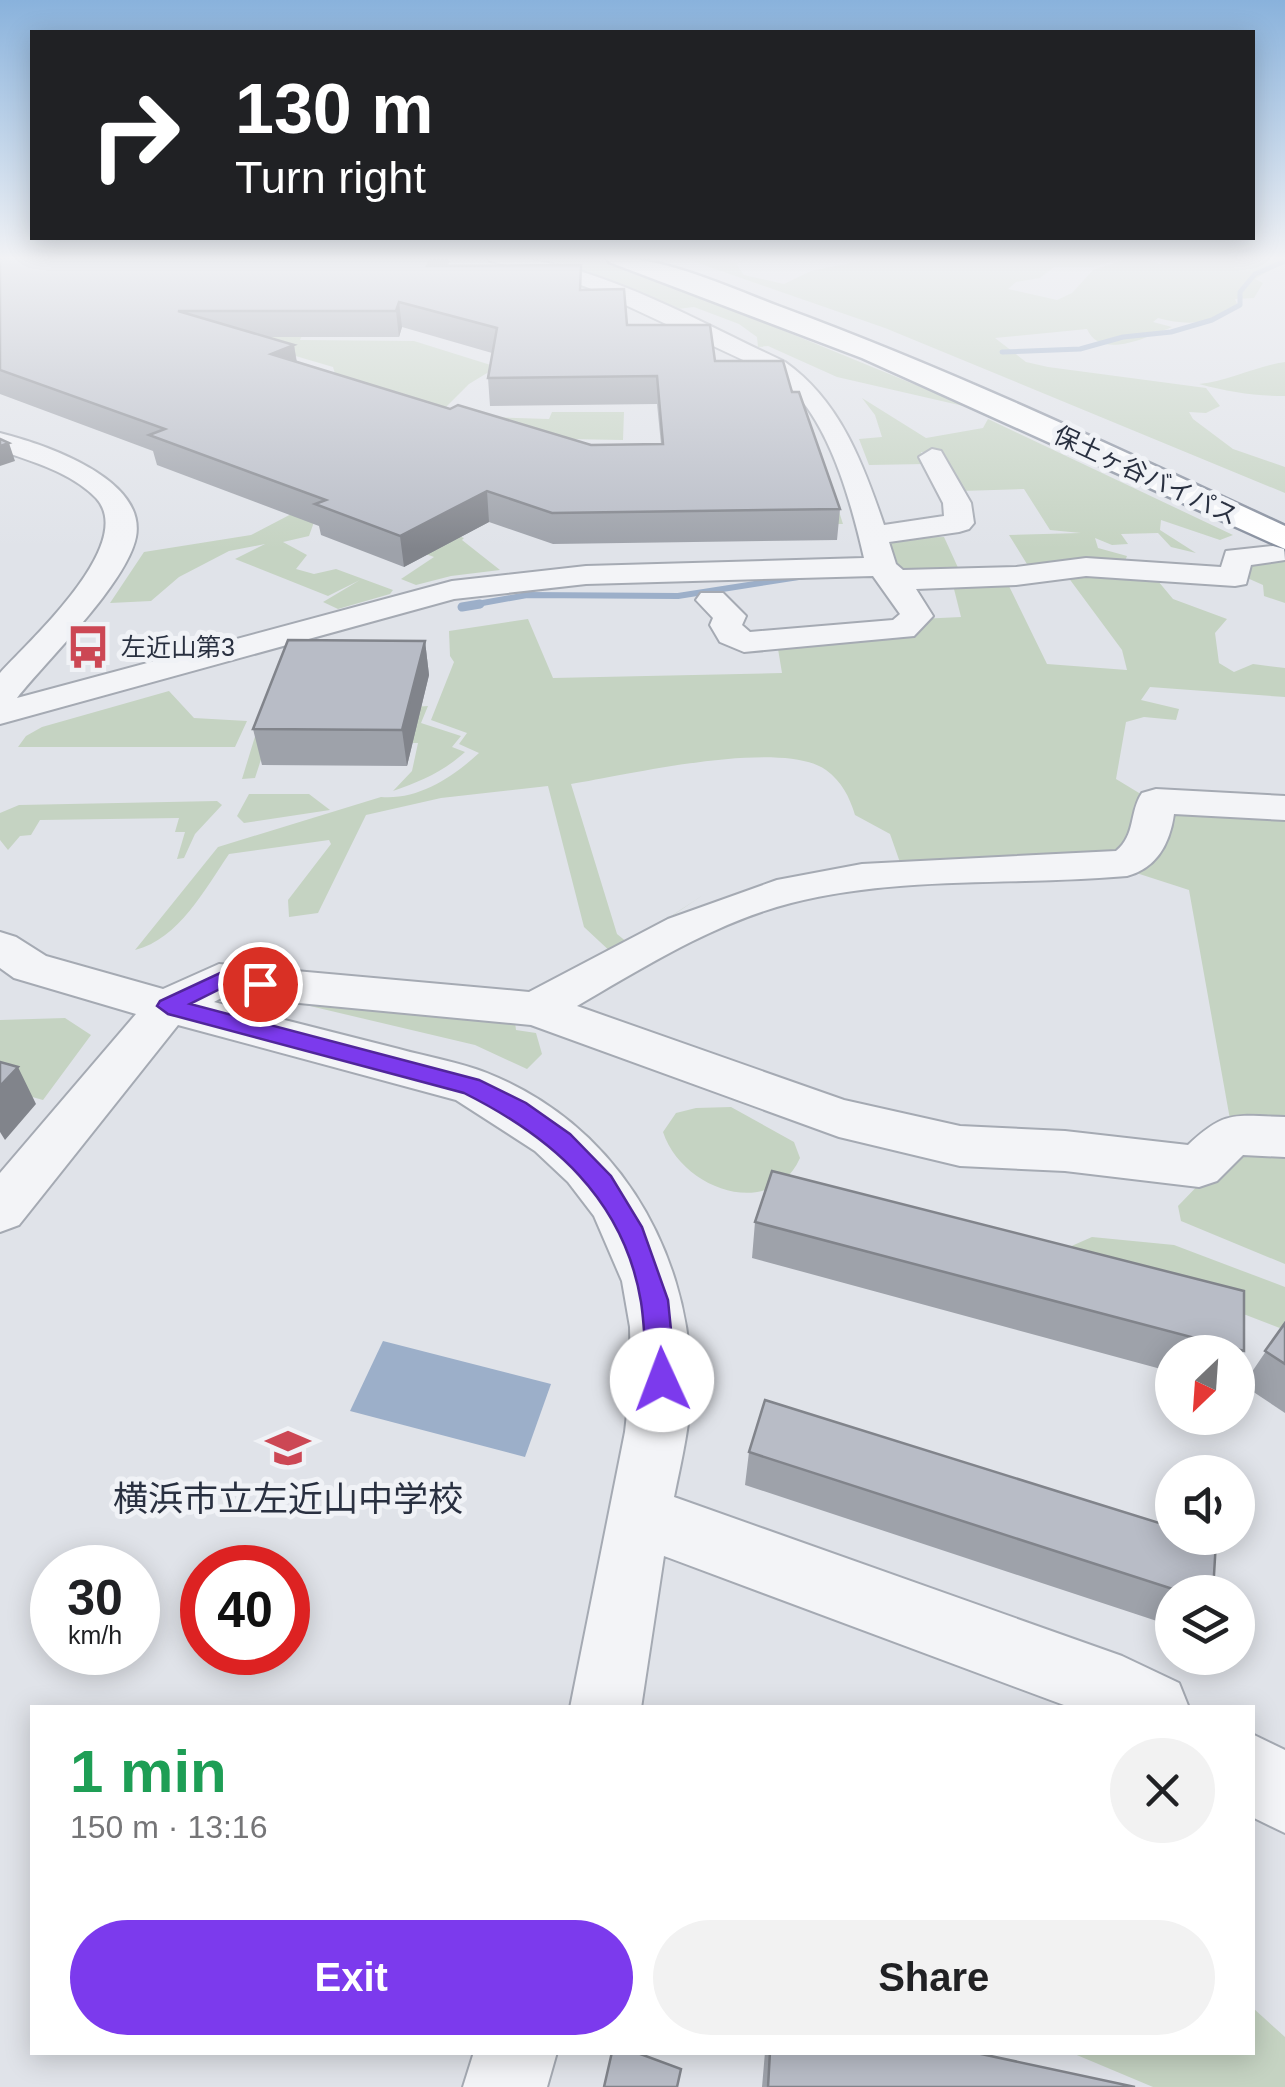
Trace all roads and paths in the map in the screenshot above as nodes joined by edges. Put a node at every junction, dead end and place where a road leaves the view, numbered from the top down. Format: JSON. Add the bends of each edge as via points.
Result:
{"nodes":[{"id":1,"x":750,"y":354,"type":"edge"},
{"id":2,"x":875,"y":354,"type":"edge"},
{"id":3,"x":919,"y":354,"type":"edge"},
{"id":4,"x":0,"y":441,"type":"edge"},
{"id":5,"x":932,"y":457,"type":"dead end"},
{"id":6,"x":1285,"y":514,"type":"edge"},
{"id":7,"x":873,"y":535,"type":"junction"},
{"id":8,"x":1279,"y":547,"type":"edge"},
{"id":9,"x":889,"y":575,"type":"junction"},
{"id":10,"x":429,"y":596,"type":"junction"},
{"id":11,"x":712,"y":600,"type":"junction"},
{"id":12,"x":0,"y":694,"type":"edge"},
{"id":13,"x":0,"y":713,"type":"edge"},
{"id":14,"x":1285,"y":808,"type":"edge"},
{"id":15,"x":0,"y":948,"type":"edge"},
{"id":16,"x":168,"y":1006,"type":"junction"},
{"id":17,"x":536,"y":1009,"type":"junction"},
{"id":18,"x":1285,"y":1137,"type":"edge"},
{"id":19,"x":0,"y":1210,"type":"edge"},
{"id":20,"x":638,"y":1516,"type":"junction"},
{"id":21,"x":606,"y":1705,"type":"edge"},
{"id":22,"x":1148,"y":1705,"type":"edge"},
{"id":23,"x":1255,"y":1772,"type":"edge"},
{"id":24,"x":1285,"y":1796,"type":"edge"},
{"id":25,"x":515,"y":2055,"type":"edge"},
{"id":26,"x":505,"y":2087,"type":"edge"}],
"edges":[{"from":1,"to":7,"type":"street","via":[[803,385],[830,428]]},
{"from":2,"to":8,"type":"highway","name":"保土ヶ谷バイパス"},
{"from":3,"to":6,"type":"highway","name":"保土ヶ谷バイパス"},
{"from":4,"to":12,"type":"street","via":[[88,480],[116,505],[121,522],[121,539],[98,578]]},
{"from":5,"to":7,"type":"street","via":[[957,504],[959,523]]},
{"from":7,"to":9,"type":"street"},
{"from":8,"to":9,"type":"street","via":[[1237,557],[1235,576],[1086,567],[1016,576]]},
{"from":9,"to":10,"type":"street","via":[[586,575]]},
{"from":9,"to":11,"type":"street","via":[[804,578]]},
{"from":9,"to":11,"type":"street","via":[[917,616],[902,628],[744,642],[732,635],[730,616]]},
{"from":10,"to":11,"type":"street","via":[[448,613],[521,602]]},
{"from":10,"to":13,"type":"street"},
{"from":14,"to":17,"type":"street","via":[[1156,801],[1150,843],[1127,863],[822,883],[776,893],[625,959]]},
{"from":15,"to":16,"type":"street","via":[[30,966]]},
{"from":16,"to":17,"type":"street","via":[[220,980]]},
{"from":16,"to":19,"type":"street"},
{"from":16,"to":20,"type":"street","via":[[471,1086],[562,1140],[602,1183],[650,1278],[659,1322],[662,1380]]},
{"from":17,"to":18,"type":"street","via":[[818,1112],[960,1146],[1199,1167],[1231,1135]]},
{"from":20,"to":21,"type":"street"},
{"from":20,"to":22,"type":"street"},
{"from":23,"to":24,"type":"street"},
{"from":25,"to":26,"type":"street"}]}
